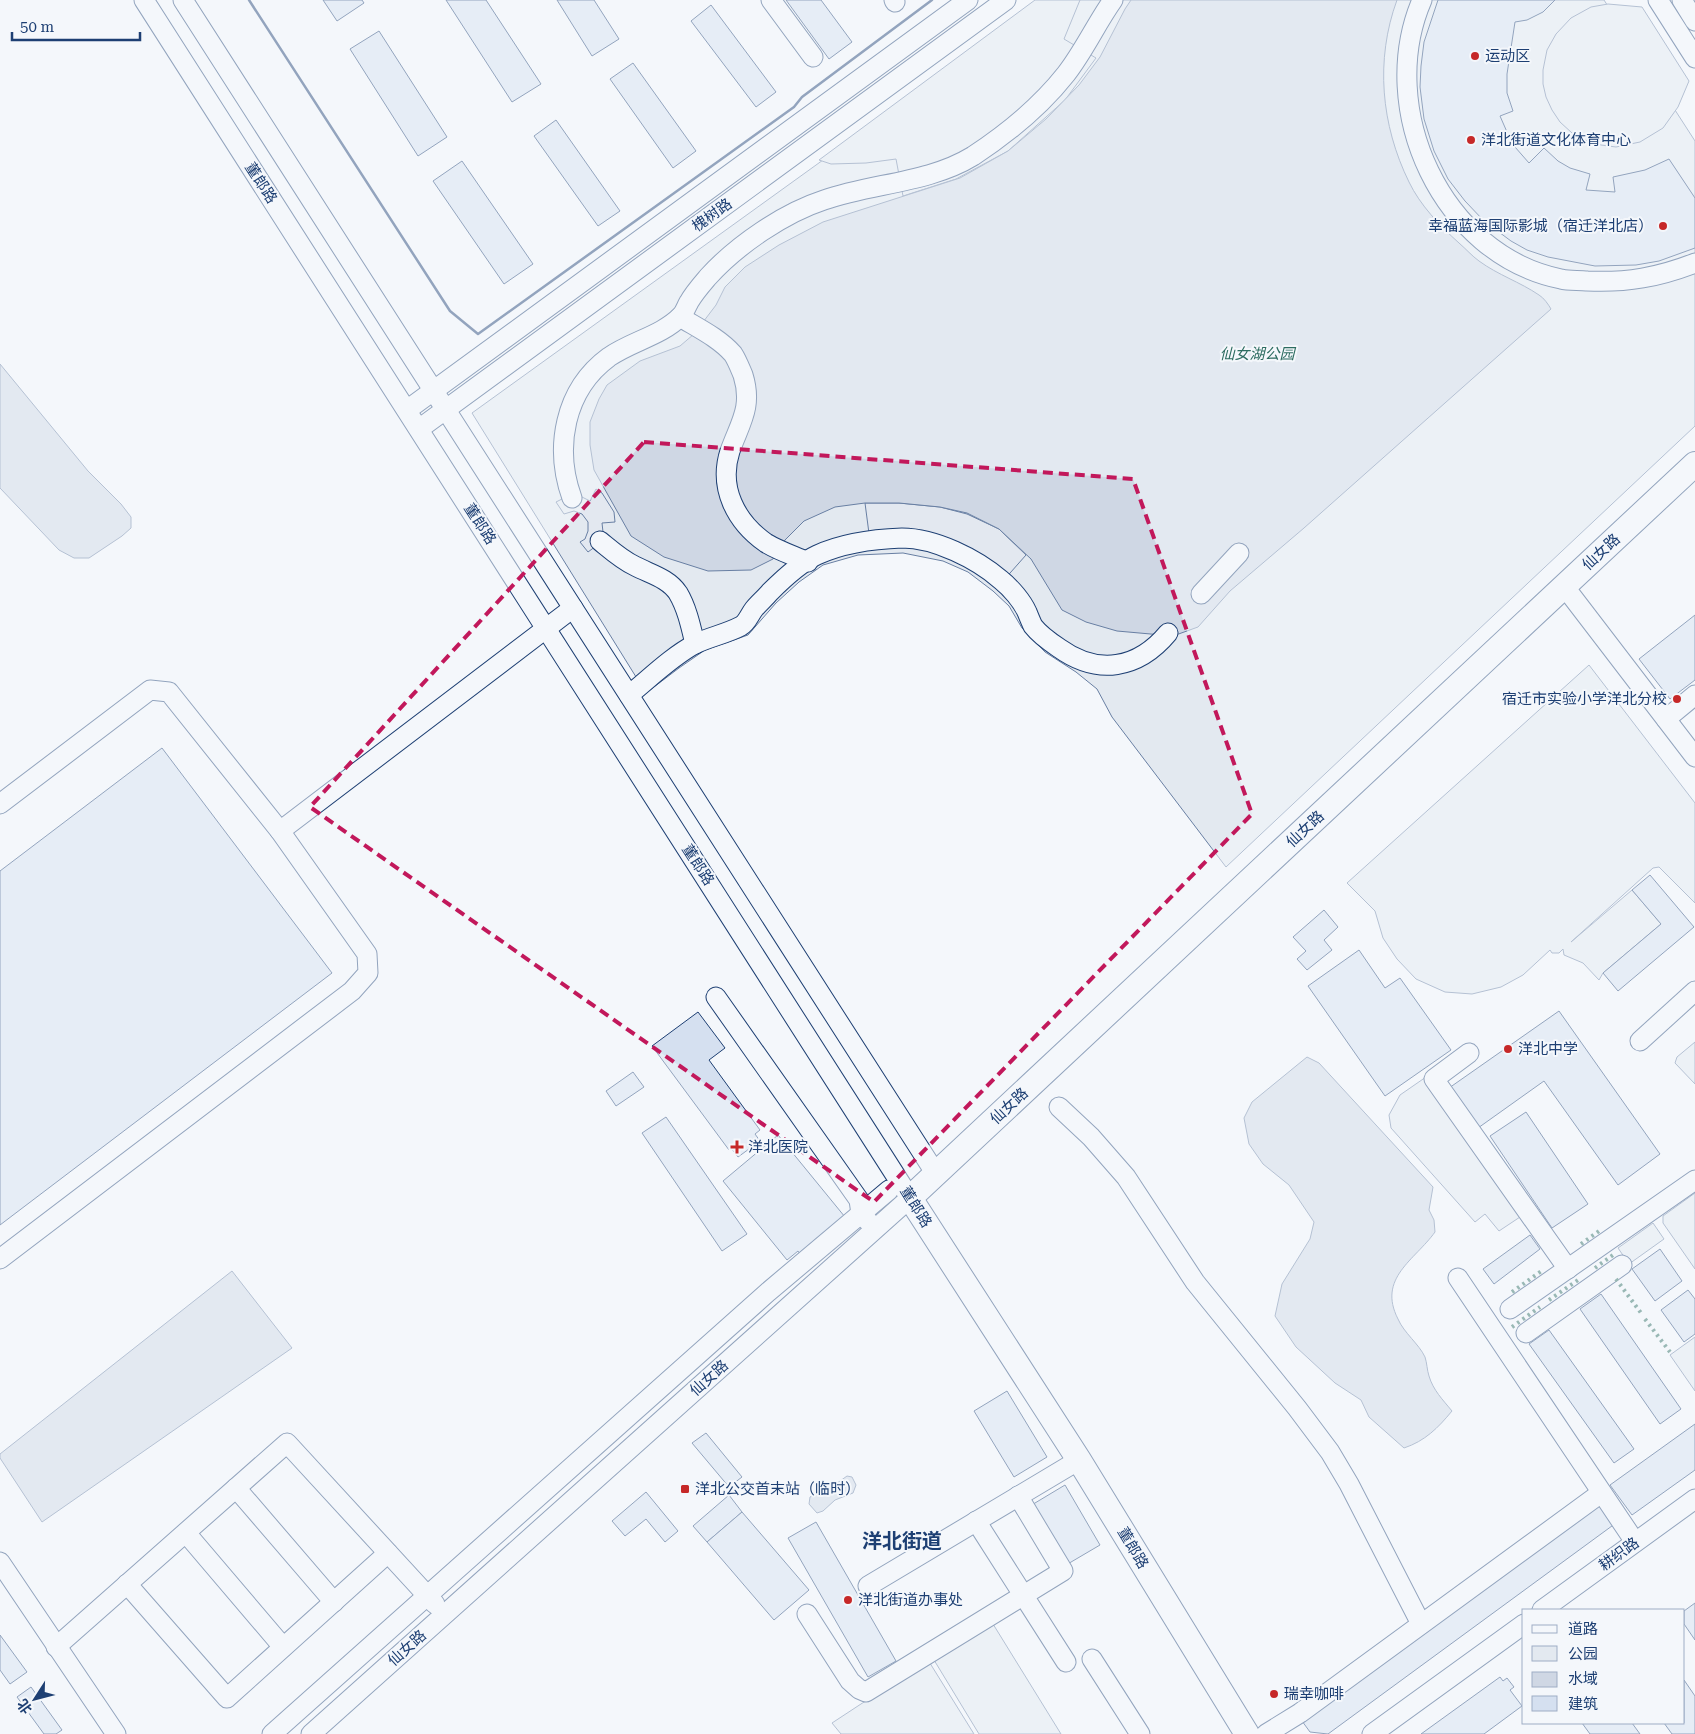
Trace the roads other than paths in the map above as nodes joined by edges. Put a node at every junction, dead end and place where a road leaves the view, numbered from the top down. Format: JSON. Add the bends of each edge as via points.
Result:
{"nodes":[{"id":1,"x":144,"y":0,"type":"edge"},
{"id":2,"x":184,"y":0,"type":"edge"},
{"id":3,"x":771,"y":0,"type":"edge"},
{"id":4,"x":968,"y":0,"type":"edge"},
{"id":5,"x":1006,"y":0,"type":"edge"},
{"id":6,"x":1114,"y":0,"type":"edge"},
{"id":7,"x":1422,"y":0,"type":"edge"},
{"id":8,"x":1658,"y":0,"type":"edge"},
{"id":9,"x":1682,"y":0,"type":"edge"},
{"id":10,"x":1695,"y":21,"type":"edge"},
{"id":11,"x":813,"y":57,"type":"dead end"},
{"id":12,"x":1695,"y":58,"type":"edge"},
{"id":13,"x":1695,"y":263,"type":"edge"},
{"id":14,"x":687,"y":322,"type":"junction"},
{"id":15,"x":434,"y":390,"type":"junction"},
{"id":16,"x":407,"y":410,"type":"junction"},
{"id":17,"x":446,"y":410,"type":"junction"},
{"id":18,"x":419,"y":429,"type":"junction"},
{"id":19,"x":1695,"y":464,"type":"edge"},
{"id":20,"x":572,"y":498,"type":"dead end"},
{"id":21,"x":600,"y":541,"type":"dead end"},
{"id":22,"x":1239,"y":554,"type":"dead end"},
{"id":23,"x":808,"y":562,"type":"junction"},
{"id":24,"x":1564,"y":586,"type":"junction"},
{"id":25,"x":1202,"y":594,"type":"dead end"},
{"id":26,"x":573,"y":608,"type":"junction"},
{"id":27,"x":547,"y":629,"type":"junction"},
{"id":28,"x":1166,"y":635,"type":"dead end"},
{"id":29,"x":695,"y":644,"type":"junction"},
{"id":30,"x":629,"y":695,"type":"junction"},
{"id":31,"x":1695,"y":695,"type":"edge"},
{"id":32,"x":1666,"y":719,"type":"junction"},
{"id":33,"x":1695,"y":757,"type":"edge"},
{"id":34,"x":0,"y":804,"type":"edge"},
{"id":35,"x":280,"y":831,"type":"junction"},
{"id":36,"x":1695,"y":991,"type":"edge"},
{"id":37,"x":716,"y":997,"type":"dead end"},
{"id":38,"x":1640,"y":1041,"type":"dead end"},
{"id":39,"x":1469,"y":1053,"type":"dead end"},
{"id":40,"x":1059,"y":1107,"type":"dead end"},
{"id":41,"x":936,"y":1174,"type":"junction"},
{"id":42,"x":1695,"y":1180,"type":"edge"},
{"id":43,"x":900,"y":1194,"type":"junction"},
{"id":44,"x":861,"y":1214,"type":"junction"},
{"id":45,"x":875,"y":1229,"type":"junction"},
{"id":46,"x":0,"y":1259,"type":"edge"},
{"id":47,"x":1622,"y":1265,"type":"dead end"},
{"id":48,"x":1572,"y":1266,"type":"junction"},
{"id":49,"x":1458,"y":1278,"type":"dead end"},
{"id":50,"x":1593,"y":1285,"type":"junction"},
{"id":51,"x":1510,"y":1309,"type":"dead end"},
{"id":52,"x":1526,"y":1333,"type":"dead end"},
{"id":53,"x":1079,"y":1460,"type":"junction"},
{"id":54,"x":236,"y":1488,"type":"junction"},
{"id":55,"x":1601,"y":1493,"type":"junction"},
{"id":56,"x":1018,"y":1496,"type":"junction"},
{"id":57,"x":1695,"y":1499,"type":"edge"},
{"id":58,"x":976,"y":1521,"type":"junction"},
{"id":59,"x":186,"y":1532,"type":"junction"},
{"id":60,"x":1635,"y":1542,"type":"junction"},
{"id":61,"x":388,"y":1553,"type":"junction"},
{"id":62,"x":0,"y":1562,"type":"edge"},
{"id":63,"x":127,"y":1584,"type":"junction"},
{"id":64,"x":868,"y":1586,"type":"dead end"},
{"id":65,"x":1023,"y":1595,"type":"junction"},
{"id":66,"x":427,"y":1596,"type":"junction"},
{"id":67,"x":334,"y":1602,"type":"junction"},
{"id":68,"x":1543,"y":1609,"type":"edge"},
{"id":69,"x":444,"y":1614,"type":"junction"},
{"id":70,"x":807,"y":1614,"type":"dead end"},
{"id":71,"x":1421,"y":1624,"type":"junction"},
{"id":72,"x":1522,"y":1625,"type":"edge"},
{"id":73,"x":56,"y":1647,"type":"junction"},
{"id":74,"x":283,"y":1647,"type":"junction"},
{"id":75,"x":1092,"y":1659,"type":"dead end"},
{"id":76,"x":1066,"y":1662,"type":"dead end"},
{"id":77,"x":116,"y":1734,"type":"edge"},
{"id":78,"x":272,"y":1734,"type":"edge"},
{"id":79,"x":311,"y":1734,"type":"edge"},
{"id":80,"x":1140,"y":1734,"type":"edge"},
{"id":81,"x":1246,"y":1734,"type":"edge"},
{"id":82,"x":1266,"y":1734,"type":"edge"},
{"id":83,"x":1372,"y":1734,"type":"edge"}],
"edges":[{"from":1,"to":16,"type":"street","name":"董郎路"},
{"from":2,"to":15,"type":"street"},
{"from":3,"to":11,"type":"street"},
{"from":4,"to":15,"type":"street","name":"槐树路"},
{"from":5,"to":17,"type":"street","name":"槐树路"},
{"from":6,"to":14,"type":"street","via":[[1062,79],[1024,118],[997,139],[972,156],[932,174],[824,200],[787,217],[756,236],[708,276],[688,303],[684,314]]},
{"from":7,"to":13,"type":"street","via":[[1409,38],[1408,106],[1428,169],[1445,200],[1468,228],[1494,250],[1529,269],[1562,279],[1605,282],[1643,279]]},
{"from":8,"to":12,"type":"street"},
{"from":9,"to":10,"type":"street"},
{"from":14,"to":20,"type":"street","via":[[636,342],[609,358],[575,395],[567,417],[564,440],[564,467]]},
{"from":14,"to":23,"type":"street","via":[[719,340],[741,368],[747,399],[745,413],[726,466],[726,483],[735,512],[755,535]]},
{"from":15,"to":16,"type":"street","name":"槐树路"},
{"from":15,"to":17,"type":"street"},
{"from":16,"to":18,"type":"street","name":"董郎路"},
{"from":17,"to":18,"type":"street","name":"槐树路"},
{"from":17,"to":26,"type":"street"},
{"from":18,"to":27,"type":"street","name":"董郎路"},
{"from":19,"to":24,"type":"main road","name":"仙女路"},
{"from":21,"to":29,"type":"street","via":[[634,566],[670,584],[687,614]]},
{"from":22,"to":25,"type":"street"},
{"from":23,"to":28,"type":"street","via":[[840,547],[870,541],[904,538],[930,543],[968,557],[1002,581],[1022,604],[1043,637],[1073,658],[1092,665],[1129,663],[1153,649]]},
{"from":23,"to":29,"type":"street","via":[[771,591],[742,626]]},
{"from":24,"to":32,"type":"street"},
{"from":24,"to":41,"type":"main road","name":"仙女路"},
{"from":26,"to":27,"type":"street"},
{"from":26,"to":30,"type":"street"},
{"from":27,"to":35,"type":"street"},
{"from":27,"to":43,"type":"street","name":"董郎路"},
{"from":29,"to":30,"type":"street"},
{"from":30,"to":41,"type":"street"},
{"from":31,"to":32,"type":"street"},
{"from":32,"to":33,"type":"street"},
{"from":34,"to":35,"type":"street","via":[[150,690],[169,692]]},
{"from":35,"to":46,"type":"street","via":[[367,954],[368,973],[352,992]]},
{"from":36,"to":38,"type":"street"},
{"from":37,"to":44,"type":"street","via":[[859,1200]]},
{"from":39,"to":48,"type":"street","via":[[1434,1079]]},
{"from":40,"to":71,"type":"street","via":[[1126,1177],[1195,1282],[1330,1452]]},
{"from":41,"to":43,"type":"main road","name":"仙女路"},
{"from":42,"to":48,"type":"street"},
{"from":43,"to":44,"type":"street"},
{"from":43,"to":45,"type":"street","name":"仙女路"},
{"from":43,"to":53,"type":"main road","name":"董郎路"},
{"from":44,"to":45,"type":"street"},
{"from":44,"to":66,"type":"street","via":[[768,1292]]},
{"from":45,"to":69,"type":"street","name":"仙女路"},
{"from":47,"to":50,"type":"street"},
{"from":48,"to":50,"type":"street"},
{"from":48,"to":51,"type":"street"},
{"from":49,"to":55,"type":"street"},
{"from":50,"to":52,"type":"street"},
{"from":53,"to":56,"type":"street"},
{"from":53,"to":81,"type":"main road","name":"董郎路"},
{"from":54,"to":59,"type":"street"},
{"from":54,"to":61,"type":"street","via":[[287,1443]]},
{"from":54,"to":67,"type":"street"},
{"from":55,"to":60,"type":"street"},
{"from":55,"to":71,"type":"street"},
{"from":56,"to":58,"type":"street"},
{"from":56,"to":65,"type":"street","via":[[1063,1571]]},
{"from":57,"to":60,"type":"street","name":"耕织路"},
{"from":58,"to":64,"type":"street"},
{"from":58,"to":65,"type":"street"},
{"from":59,"to":63,"type":"street"},
{"from":59,"to":74,"type":"street"},
{"from":60,"to":68,"type":"street","name":"耕织路"},
{"from":61,"to":66,"type":"street"},
{"from":61,"to":67,"type":"street"},
{"from":62,"to":73,"type":"street"},
{"from":63,"to":73,"type":"street"},
{"from":63,"to":74,"type":"street","via":[[227,1698]]},
{"from":65,"to":70,"type":"street","via":[[866,1692],[850,1681]]},
{"from":65,"to":76,"type":"street"},
{"from":66,"to":69,"type":"street"},
{"from":66,"to":78,"type":"street"},
{"from":67,"to":74,"type":"street"},
{"from":69,"to":79,"type":"street","name":"仙女路"},
{"from":71,"to":82,"type":"street","via":[[1300,1713]]},
{"from":72,"to":83,"type":"street"},
{"from":73,"to":77,"type":"street"},
{"from":75,"to":80,"type":"street"}]}
